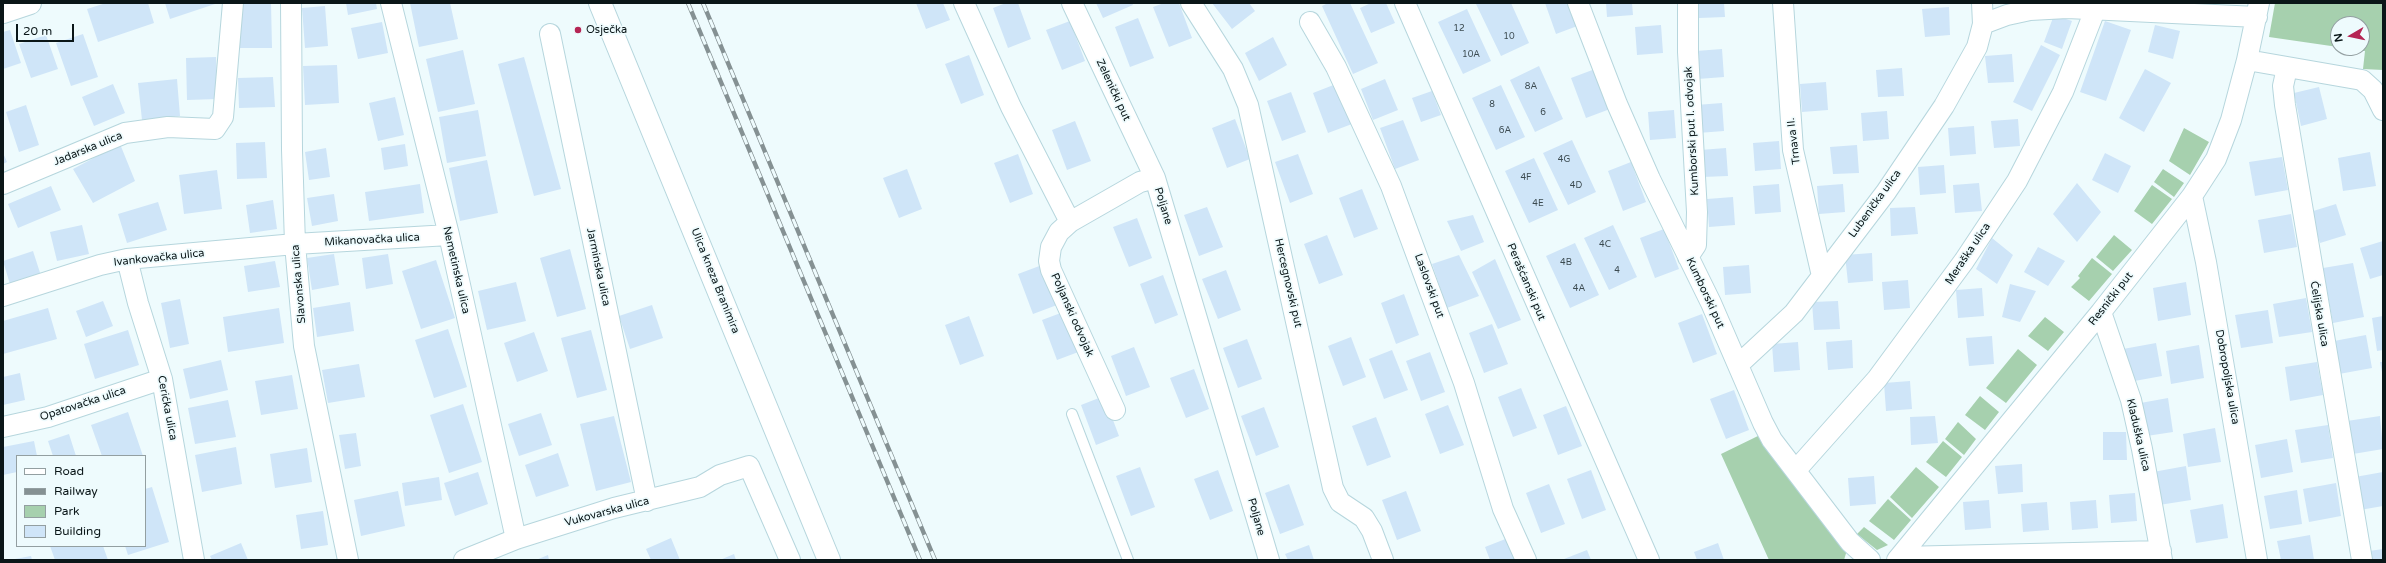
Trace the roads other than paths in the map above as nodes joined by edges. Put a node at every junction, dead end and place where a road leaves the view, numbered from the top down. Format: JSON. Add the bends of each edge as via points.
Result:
{"nodes":[{"id":1,"x":30,"y":3,"type":"edge"},
{"id":2,"x":233,"y":3,"type":"edge"},
{"id":3,"x":291,"y":3,"type":"edge"},
{"id":4,"x":391,"y":3,"type":"edge"},
{"id":5,"x":600,"y":3,"type":"edge"},
{"id":6,"x":964,"y":3,"type":"edge"},
{"id":7,"x":1072,"y":3,"type":"edge"},
{"id":8,"x":1191,"y":3,"type":"edge"},
{"id":9,"x":1405,"y":3,"type":"edge"},
{"id":10,"x":1578,"y":3,"type":"edge"},
{"id":11,"x":1688,"y":3,"type":"edge"},
{"id":12,"x":1784,"y":3,"type":"edge"},
{"id":13,"x":1982,"y":3,"type":"edge"},
{"id":14,"x":2067,"y":6,"type":"edge"},
{"id":15,"x":2096,"y":10,"type":"junction"},
{"id":16,"x":2258,"y":10,"type":"edge"},
{"id":17,"x":3,"y":12,"type":"edge"},
{"id":18,"x":1310,"y":22,"type":"dead end"},
{"id":19,"x":1983,"y":24,"type":"junction"},
{"id":20,"x":550,"y":34,"type":"dead end"},
{"id":21,"x":2247,"y":60,"type":"junction"},
{"id":22,"x":2286,"y":68,"type":"junction"},
{"id":23,"x":2383,"y":110,"type":"edge"},
{"id":24,"x":1155,"y":178,"type":"junction"},
{"id":25,"x":3,"y":184,"type":"edge"},
{"id":26,"x":2192,"y":196,"type":"junction"},
{"id":27,"x":1070,"y":222,"type":"junction"},
{"id":28,"x":448,"y":236,"type":"junction"},
{"id":29,"x":295,"y":244,"type":"junction"},
{"id":30,"x":1688,"y":257,"type":"junction"},
{"id":31,"x":127,"y":259,"type":"junction"},
{"id":32,"x":1822,"y":276,"type":"junction"},
{"id":33,"x":3,"y":296,"type":"edge"},
{"id":34,"x":2101,"y":312,"type":"junction"},
{"id":35,"x":1738,"y":365,"type":"junction"},
{"id":36,"x":162,"y":379,"type":"junction"},
{"id":37,"x":1115,"y":410,"type":"dead end"},
{"id":38,"x":1072,"y":414,"type":"dead end"},
{"id":39,"x":3,"y":427,"type":"edge"},
{"id":40,"x":1796,"y":470,"type":"junction"},
{"id":41,"x":647,"y":501,"type":"junction"},
{"id":42,"x":516,"y":539,"type":"junction"},
{"id":43,"x":2162,"y":556,"type":"edge"},
{"id":44,"x":1898,"y":558,"type":"edge"},
{"id":45,"x":194,"y":560,"type":"edge"},
{"id":46,"x":348,"y":560,"type":"edge"},
{"id":47,"x":464,"y":560,"type":"edge"},
{"id":48,"x":790,"y":560,"type":"edge"},
{"id":49,"x":829,"y":560,"type":"edge"},
{"id":50,"x":1128,"y":560,"type":"edge"},
{"id":51,"x":1269,"y":560,"type":"edge"},
{"id":52,"x":1383,"y":560,"type":"edge"},
{"id":53,"x":1526,"y":560,"type":"edge"},
{"id":54,"x":1649,"y":560,"type":"edge"},
{"id":55,"x":1870,"y":560,"type":"edge"},
{"id":56,"x":2257,"y":560,"type":"edge"},
{"id":57,"x":2362,"y":560,"type":"edge"}],
"edges":[{"from":1,"to":17,"type":"main road"},
{"from":2,"to":25,"type":"street","name":"Jadarska ulica","via":[[223,117],[215,129],[168,127],[125,133]]},
{"from":3,"to":29,"type":"street","name":"Slavonska ulica"},
{"from":4,"to":28,"type":"street","name":"Nemetinska ulica"},
{"from":5,"to":49,"type":"main road","name":"Ulica kneza Branimira"},
{"from":6,"to":27,"type":"street","via":[[1011,107]]},
{"from":7,"to":24,"type":"street","name":"Zelenički put"},
{"from":8,"to":52,"type":"street","name":"Hercegnovski put","via":[[1233,69],[1248,105],[1333,488],[1340,502],[1364,518]]},
{"from":9,"to":54,"type":"street","name":"Perašćanski put"},
{"from":10,"to":30,"type":"street","name":"Kumborski put","via":[[1617,104]]},
{"from":11,"to":30,"type":"street","name":"Kumborski put I. odvojak","via":[[1688,52],[1697,212],[1696,245]]},
{"from":12,"to":32,"type":"street","name":"Trnava II.","via":[[1793,150]]},
{"from":13,"to":19,"type":"street","name":"Lubenička ulica"},
{"from":14,"to":15,"type":"street"},
{"from":14,"to":19,"type":"street","via":[[2030,10]]},
{"from":15,"to":16,"type":"street"},
{"from":15,"to":40,"type":"street","name":"Meraška ulica","via":[[2063,92],[2017,180],[1964,261],[1877,379]]},
{"from":16,"to":21,"type":"street","name":"Resnički put"},
{"from":18,"to":53,"type":"street","name":"Laslovski put","via":[[1336,67],[1391,186],[1464,383],[1503,509]]},
{"from":19,"to":32,"type":"street","name":"Lubenička ulica","via":[[1978,47],[1944,106],[1886,192]]},
{"from":20,"to":41,"type":"street","name":"Jarminska ulica"},
{"from":21,"to":22,"type":"street"},
{"from":21,"to":26,"type":"street","name":"Resnički put","via":[[2224,143]]},
{"from":22,"to":23,"type":"street","via":[[2362,80],[2373,90]]},
{"from":22,"to":57,"type":"street","name":"Ćelijska ulica","via":[[2286,113]]},
{"from":24,"to":27,"type":"street","name":"Poljane","via":[[1140,182]]},
{"from":24,"to":51,"type":"street","name":"Poljane"},
{"from":26,"to":34,"type":"street","name":"Resnički put"},
{"from":26,"to":56,"type":"street","name":"Dobropoljska ulica","via":[[2208,270]]},
{"from":27,"to":37,"type":"street","name":"Poljanski odvojak","via":[[1059,232],[1051,247],[1050,265]]},
{"from":28,"to":29,"type":"street","name":"Mikanovačka ulica"},
{"from":28,"to":42,"type":"street","name":"Nemetinska ulica"},
{"from":29,"to":31,"type":"street","name":"Ivankovačka ulica"},
{"from":29,"to":46,"type":"street","name":"Slavonska ulica","via":[[304,346]]},
{"from":30,"to":35,"type":"street","name":"Kumborski put"},
{"from":31,"to":33,"type":"street","name":"Ivankovačka ulica"},
{"from":31,"to":36,"type":"street","name":"Cerićka ulica"},
{"from":32,"to":35,"type":"street","name":"Lubenička ulica","via":[[1794,313]]},
{"from":34,"to":43,"type":"street","name":"Kladuška ulica","via":[[2131,400]]},
{"from":34,"to":44,"type":"street","name":"Resnički put"},
{"from":35,"to":40,"type":"street","name":"Kumborski put","via":[[1772,440]]},
{"from":36,"to":39,"type":"street","name":"Opatovačka ulica","via":[[48,417]]},
{"from":36,"to":45,"type":"street","name":"Cerićka ulica"},
{"from":38,"to":50,"type":"lane"},
{"from":40,"to":55,"type":"street","name":"Kumborski put","via":[[1850,542]]},
{"from":41,"to":42,"type":"street","name":"Vukovarska ulica","via":[[614,508]]},
{"from":41,"to":48,"type":"street","name":"Vukovarska ulica","via":[[700,487],[720,475],[750,466]]},
{"from":42,"to":47,"type":"street","name":"Vukovarska ulica"},
{"from":43,"to":44,"type":"street"}]}
